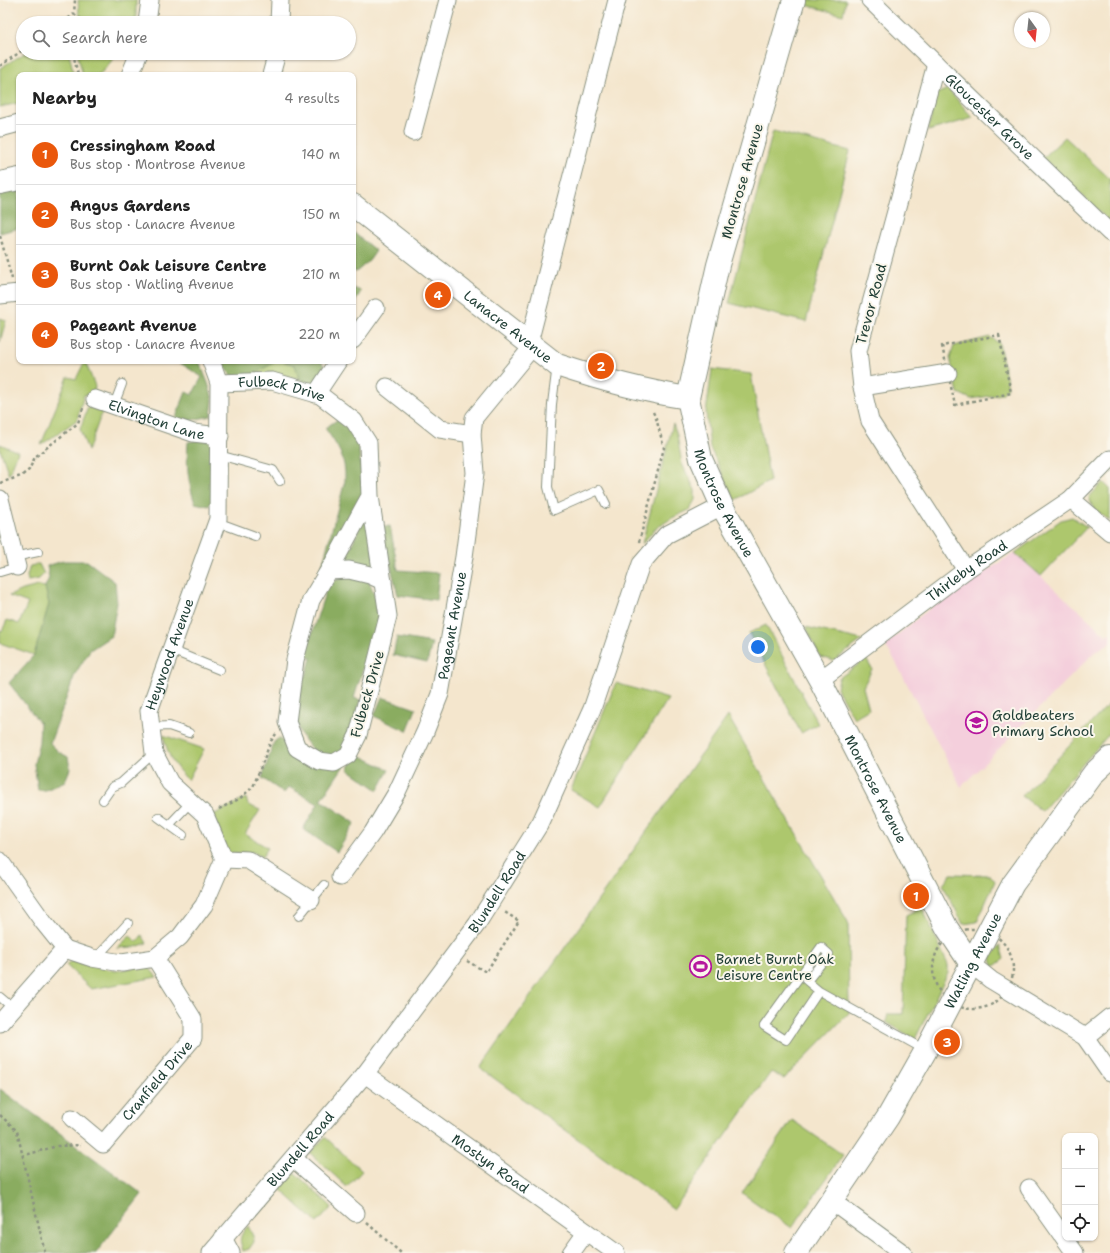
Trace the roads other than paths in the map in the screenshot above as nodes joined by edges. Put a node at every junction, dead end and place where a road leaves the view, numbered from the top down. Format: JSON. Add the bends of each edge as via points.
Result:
{"nodes":[{"id":1,"x":150,"y":0,"type":"edge"},
{"id":2,"x":280,"y":0,"type":"edge"},
{"id":3,"x":448,"y":0,"type":"edge"},
{"id":4,"x":617,"y":0,"type":"edge"},
{"id":5,"x":794,"y":0,"type":"edge"},
{"id":6,"x":870,"y":0,"type":"edge"},
{"id":7,"x":148,"y":16,"type":"edge"},
{"id":8,"x":279,"y":16,"type":"edge"},
{"id":9,"x":136,"y":60,"type":"edge"},
{"id":10,"x":275,"y":60,"type":"edge"},
{"id":11,"x":936,"y":64,"type":"junction"},
{"id":12,"x":131,"y":72,"type":"edge"},
{"id":13,"x":272,"y":72,"type":"edge"},
{"id":14,"x":16,"y":125,"type":"edge"},
{"id":15,"x":0,"y":128,"type":"edge"},
{"id":16,"x":413,"y":132,"type":"dead end"},
{"id":17,"x":16,"y":180,"type":"edge"},
{"id":18,"x":0,"y":183,"type":"edge"},
{"id":19,"x":356,"y":207,"type":"edge"},
{"id":20,"x":1110,"y":233,"type":"edge"},
{"id":21,"x":376,"y":308,"type":"dead end"},
{"id":22,"x":356,"y":336,"type":"edge"},
{"id":23,"x":531,"y":345,"type":"junction"},
{"id":24,"x":212,"y":364,"type":"edge"},
{"id":25,"x":336,"y":364,"type":"edge"},
{"id":26,"x":556,"y":365,"type":"junction"},
{"id":27,"x":948,"y":373,"type":"road end"},
{"id":28,"x":219,"y":383,"type":"junction"},
{"id":29,"x":122,"y":384,"type":"dead end"},
{"id":30,"x":387,"y":387,"type":"dead end"},
{"id":31,"x":862,"y":387,"type":"junction"},
{"id":32,"x":316,"y":394,"type":"junction"},
{"id":33,"x":688,"y":398,"type":"junction"},
{"id":34,"x":95,"y":399,"type":"road end"},
{"id":35,"x":114,"y":406,"type":"junction"},
{"id":36,"x":472,"y":434,"type":"junction"},
{"id":37,"x":220,"y":436,"type":"junction"},
{"id":38,"x":219,"y":455,"type":"junction"},
{"id":39,"x":1110,"y":459,"type":"edge"},
{"id":40,"x":280,"y":481,"type":"dead end"},
{"id":41,"x":370,"y":496,"type":"junction"},
{"id":42,"x":0,"y":499,"type":"edge"},
{"id":43,"x":1071,"y":499,"type":"junction"},
{"id":44,"x":606,"y":504,"type":"dead end"},
{"id":45,"x":722,"y":506,"type":"junction"},
{"id":46,"x":217,"y":522,"type":"junction"},
{"id":47,"x":1110,"y":532,"type":"edge"},
{"id":48,"x":255,"y":536,"type":"dead end"},
{"id":49,"x":38,"y":552,"type":"dead end"},
{"id":50,"x":16,"y":562,"type":"junction"},
{"id":51,"x":966,"y":570,"type":"junction"},
{"id":52,"x":328,"y":571,"type":"junction"},
{"id":53,"x":0,"y":572,"type":"edge"},
{"id":54,"x":384,"y":581,"type":"junction"},
{"id":55,"x":171,"y":650,"type":"junction"},
{"id":56,"x":220,"y":670,"type":"dead end"},
{"id":57,"x":820,"y":680,"type":"junction"},
{"id":58,"x":151,"y":727,"type":"junction"},
{"id":59,"x":189,"y":733,"type":"dead end"},
{"id":60,"x":154,"y":753,"type":"junction"},
{"id":61,"x":1110,"y":758,"type":"edge"},
{"id":62,"x":103,"y":800,"type":"dead end"},
{"id":63,"x":190,"y":802,"type":"junction"},
{"id":64,"x":158,"y":816,"type":"dead end"},
{"id":65,"x":170,"y":825,"type":"junction"},
{"id":66,"x":183,"y":835,"type":"dead end"},
{"id":67,"x":224,"y":859,"type":"junction"},
{"id":68,"x":0,"y":861,"type":"edge"},
{"id":69,"x":340,"y":877,"type":"dead end"},
{"id":70,"x":324,"y":885,"type":"dead end"},
{"id":71,"x":311,"y":900,"type":"junction"},
{"id":72,"x":299,"y":916,"type":"dead end"},
{"id":73,"x":128,"y":923,"type":"dead end"},
{"id":74,"x":65,"y":949,"type":"junction"},
{"id":75,"x":96,"y":958,"type":"junction"},
{"id":76,"x":155,"y":958,"type":"junction"},
{"id":77,"x":971,"y":964,"type":"junction"},
{"id":78,"x":819,"y":991,"type":"junction"},
{"id":79,"x":0,"y":997,"type":"edge"},
{"id":80,"x":13,"y":1008,"type":"junction"},
{"id":81,"x":1110,"y":1017,"type":"edge"},
{"id":82,"x":0,"y":1023,"type":"edge"},
{"id":83,"x":1085,"y":1037,"type":"junction"},
{"id":84,"x":926,"y":1050,"type":"junction"},
{"id":85,"x":1110,"y":1073,"type":"edge"},
{"id":86,"x":365,"y":1074,"type":"junction"},
{"id":87,"x":72,"y":1118,"type":"dead end"},
{"id":88,"x":293,"y":1158,"type":"junction"},
{"id":89,"x":1029,"y":1188,"type":"dead end"},
{"id":90,"x":832,"y":1201,"type":"junction"},
{"id":91,"x":356,"y":1213,"type":"road end"},
{"id":92,"x":586,"y":1232,"type":"junction"},
{"id":93,"x":223,"y":1238,"type":"junction"},
{"id":94,"x":211,"y":1253,"type":"edge"},
{"id":95,"x":231,"y":1253,"type":"edge"},
{"id":96,"x":571,"y":1253,"type":"edge"},
{"id":97,"x":616,"y":1253,"type":"edge"},
{"id":98,"x":796,"y":1253,"type":"edge"},
{"id":99,"x":904,"y":1253,"type":"edge"},
{"id":100,"x":1075,"y":1253,"type":"edge"}],
"edges":[{"from":1,"to":7,"type":"street"},
{"from":2,"to":8,"type":"street"},
{"from":3,"to":16,"type":"street"},
{"from":4,"to":23,"type":"street"},
{"from":5,"to":33,"type":"street","name":"Montrose Avenue","via":[[718,265]]},
{"from":6,"to":11,"type":"street","name":"Gloucester Grove"},
{"from":9,"to":12,"type":"street"},
{"from":10,"to":13,"type":"street"},
{"from":11,"to":20,"type":"street","name":"Gloucester Grove"},
{"from":11,"to":31,"type":"street","name":"Trevor Road","via":[[858,351]]},
{"from":14,"to":15,"type":"street"},
{"from":17,"to":18,"type":"street"},
{"from":19,"to":23,"type":"street","name":"Lanacre Avenue"},
{"from":21,"to":22,"type":"street"},
{"from":23,"to":26,"type":"street","name":"Lanacre Avenue"},
{"from":23,"to":36,"type":"street","name":"Pageant Avenue","via":[[474,418]]},
{"from":24,"to":28,"type":"street","name":"Heywood Avenue"},
{"from":25,"to":32,"type":"street"},
{"from":26,"to":33,"type":"street","name":"Lanacre Avenue"},
{"from":26,"to":44,"type":"lane","via":[[548,487],[554,510],[599,490]]},
{"from":27,"to":31,"type":"street"},
{"from":28,"to":32,"type":"street","name":"Fulbeck Drive","via":[[272,381]]},
{"from":28,"to":37,"type":"street","name":"Heywood Avenue"},
{"from":29,"to":35,"type":"lane"},
{"from":30,"to":36,"type":"street","via":[[440,429]]},
{"from":31,"to":51,"type":"street","name":"Trevor Road","via":[[870,421]]},
{"from":32,"to":41,"type":"street","name":"Fulbeck Drive","via":[[354,421],[368,443]]},
{"from":33,"to":45,"type":"street","name":"Montrose Avenue","via":[[701,459]]},
{"from":34,"to":35,"type":"street","name":"Elvington Lane"},
{"from":35,"to":37,"type":"street","name":"Elvington Lane","via":[[193,433]]},
{"from":36,"to":69,"type":"street","name":"Pageant Avenue","via":[[475,473],[464,557],[440,694],[397,792],[373,832]]},
{"from":37,"to":38,"type":"street","name":"Heywood Avenue"},
{"from":38,"to":40,"type":"lane","via":[[272,470]]},
{"from":38,"to":46,"type":"street","name":"Heywood Avenue"},
{"from":39,"to":43,"type":"street","name":"Thirleby Road"},
{"from":41,"to":52,"type":"street","name":"Fulbeck Drive"},
{"from":41,"to":54,"type":"street","name":"Fulbeck Drive"},
{"from":42,"to":50,"type":"street"},
{"from":43,"to":47,"type":"street"},
{"from":43,"to":51,"type":"street","name":"Thirleby Road"},
{"from":45,"to":57,"type":"street","name":"Montrose Avenue"},
{"from":45,"to":86,"type":"street","name":"Blundell Road","via":[[666,535],[641,564],[592,709],[541,822],[490,903]]},
{"from":46,"to":48,"type":"lane"},
{"from":46,"to":55,"type":"street","name":"Heywood Avenue"},
{"from":49,"to":50,"type":"lane"},
{"from":50,"to":53,"type":"lane"},
{"from":51,"to":57,"type":"street","name":"Thirleby Road"},
{"from":52,"to":54,"type":"street","via":[[349,570]]},
{"from":52,"to":54,"type":"street","name":"Fulbeck Drive","via":[[311,600],[295,660],[287,722],[297,748],[319,761],[334,763],[348,755],[358,735],[388,616]]},
{"from":55,"to":56,"type":"lane"},
{"from":55,"to":58,"type":"street","name":"Heywood Avenue","via":[[149,711]]},
{"from":57,"to":77,"type":"street","name":"Montrose Avenue","via":[[947,928]]},
{"from":58,"to":59,"type":"lane","via":[[169,726]]},
{"from":58,"to":60,"type":"street","name":"Heywood Avenue"},
{"from":60,"to":62,"type":"lane","via":[[112,787]]},
{"from":60,"to":63,"type":"street","name":"Heywood Avenue","via":[[170,783]]},
{"from":61,"to":77,"type":"street","name":"Watling Avenue","via":[[1094,773],[1013,884]]},
{"from":63,"to":65,"type":"lane"},
{"from":63,"to":67,"type":"street","name":"Heywood Avenue","via":[[205,815]]},
{"from":64,"to":65,"type":"lane"},
{"from":65,"to":66,"type":"lane"},
{"from":67,"to":71,"type":"street","via":[[248,860]]},
{"from":67,"to":76,"type":"street","via":[[204,905],[180,937]]},
{"from":68,"to":74,"type":"street"},
{"from":70,"to":71,"type":"lane"},
{"from":71,"to":72,"type":"lane"},
{"from":73,"to":75,"type":"lane"},
{"from":74,"to":75,"type":"street"},
{"from":74,"to":80,"type":"street"},
{"from":75,"to":76,"type":"street","via":[[122,963]]},
{"from":76,"to":87,"type":"street","name":"Cranfield Drive","via":[[193,1019],[194,1038],[104,1144]]},
{"from":77,"to":83,"type":"street","via":[[991,980]]},
{"from":77,"to":84,"type":"street","name":"Watling Avenue"},
{"from":78,"to":78,"type":"lane","via":[[786,1040],[764,1026],[821,947],[829,954],[807,981]]},
{"from":78,"to":84,"type":"lane"},
{"from":79,"to":80,"type":"lane"},
{"from":80,"to":82,"type":"street"},
{"from":81,"to":83,"type":"street"},
{"from":83,"to":85,"type":"street"},
{"from":84,"to":90,"type":"street","name":"Watling Avenue","via":[[888,1117]]},
{"from":86,"to":88,"type":"street","name":"Blundell Road"},
{"from":86,"to":92,"type":"street","name":"Mostyn Road"},
{"from":88,"to":91,"type":"street"},
{"from":88,"to":93,"type":"street","name":"Blundell Road"},
{"from":89,"to":100,"type":"street"},
{"from":90,"to":98,"type":"street","name":"Watling Avenue"},
{"from":90,"to":99,"type":"street"},
{"from":92,"to":96,"type":"street"},
{"from":92,"to":97,"type":"street","name":"Mostyn Road"},
{"from":93,"to":94,"type":"street","name":"Blundell Road"},
{"from":93,"to":95,"type":"street"}]}
